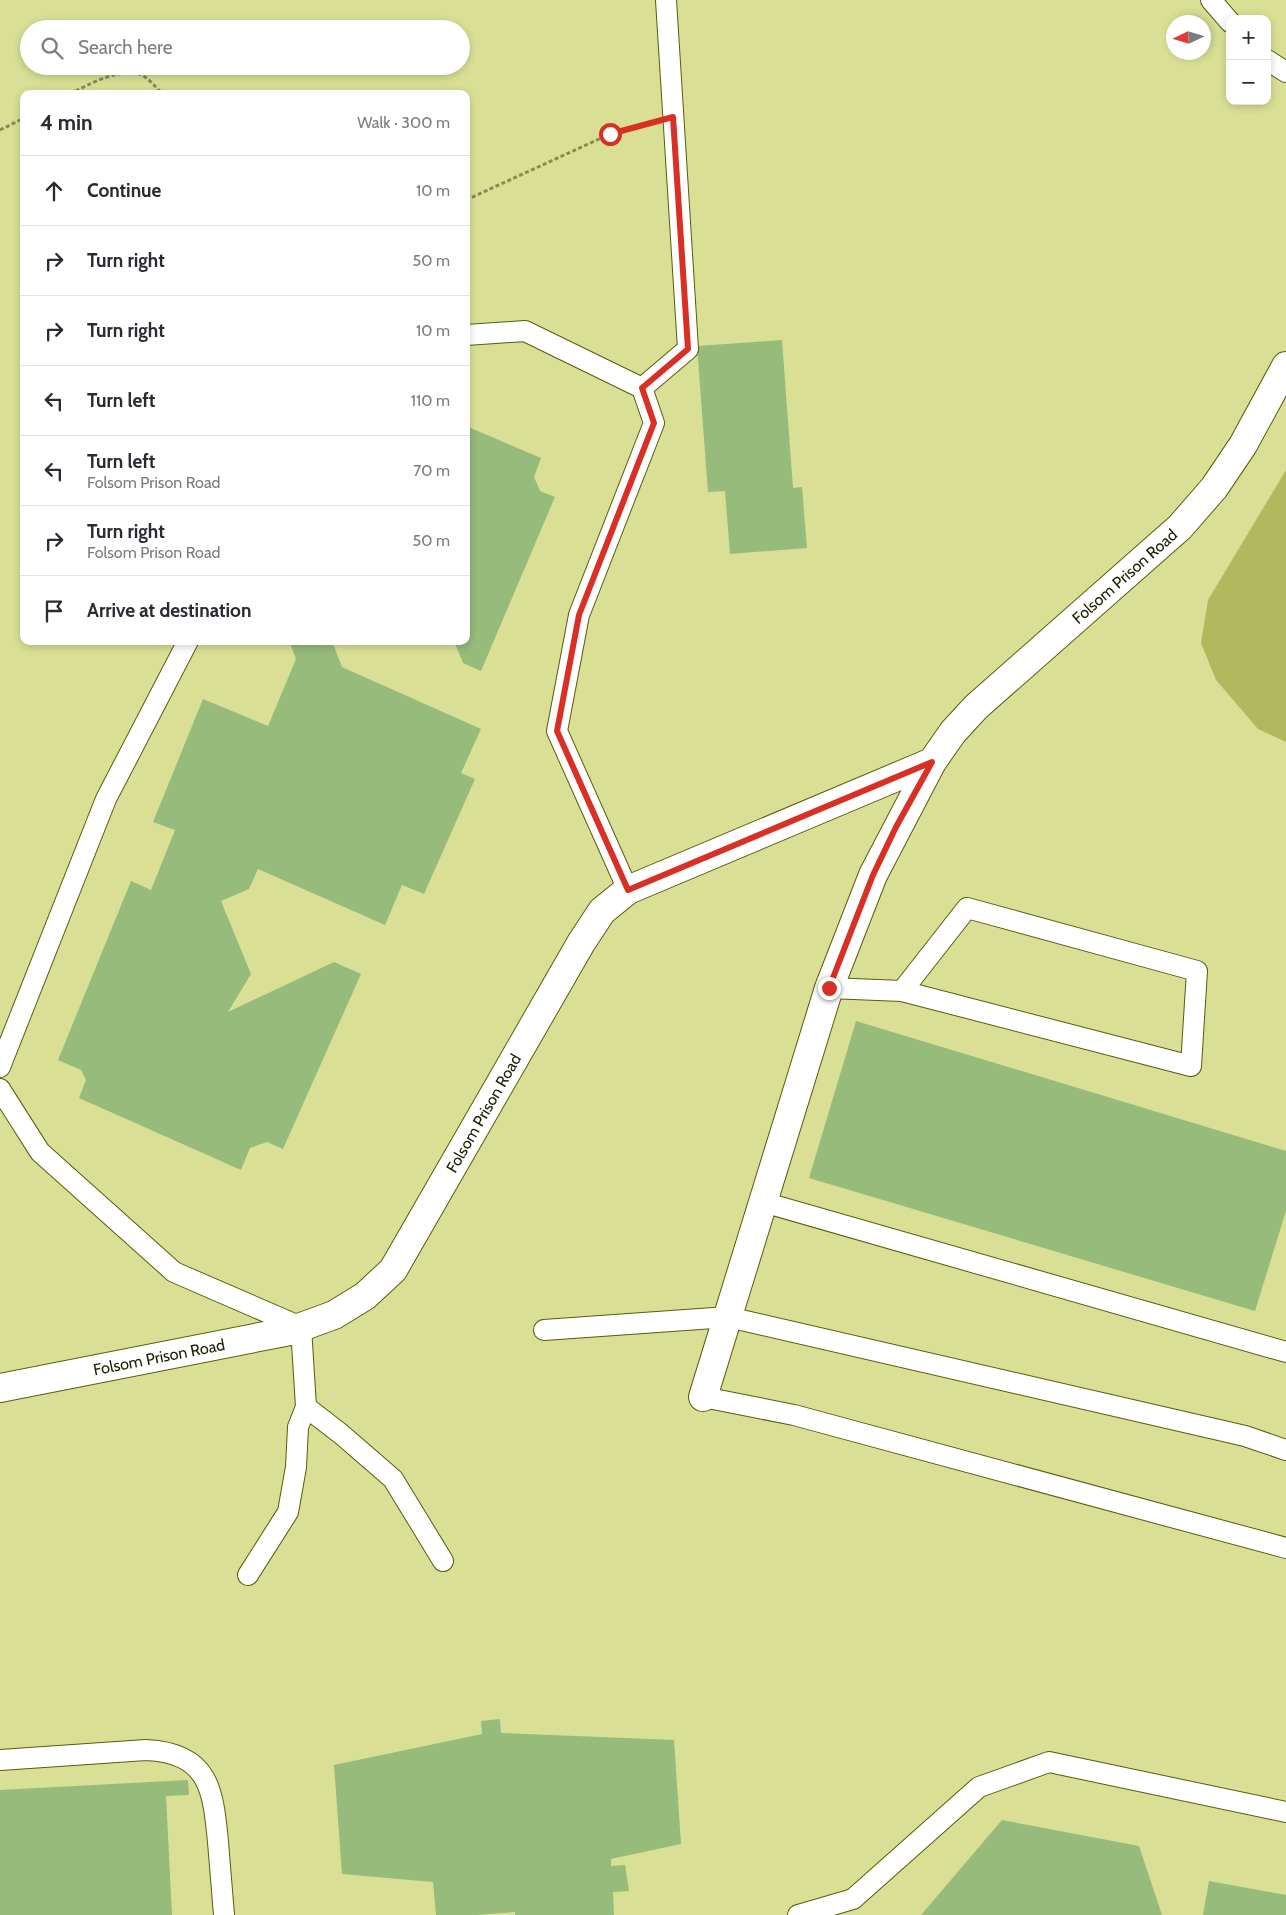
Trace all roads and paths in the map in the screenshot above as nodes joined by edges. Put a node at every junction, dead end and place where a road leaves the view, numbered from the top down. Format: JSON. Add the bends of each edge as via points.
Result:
{"nodes":[{"id":1,"x":666,"y":0,"type":"edge"},
{"id":2,"x":1211,"y":0,"type":"edge"},
{"id":3,"x":1226,"y":17,"type":"edge"},
{"id":4,"x":1271,"y":63,"type":"edge"},
{"id":5,"x":1286,"y":72,"type":"edge"},
{"id":6,"x":114,"y":75,"type":"edge"},
{"id":7,"x":138,"y":75,"type":"edge"},
{"id":8,"x":78,"y":90,"type":"edge"},
{"id":9,"x":159,"y":90,"type":"edge"},
{"id":10,"x":673,"y":117,"type":"junction"},
{"id":11,"x":20,"y":120,"type":"edge"},
{"id":12,"x":0,"y":130,"type":"edge"},
{"id":13,"x":470,"y":198,"type":"edge"},
{"id":14,"x":470,"y":335,"type":"edge"},
{"id":15,"x":1286,"y":366,"type":"edge"},
{"id":16,"x":642,"y":388,"type":"junction"},
{"id":17,"x":186,"y":645,"type":"edge"},
{"id":18,"x":932,"y":762,"type":"junction"},
{"id":19,"x":628,"y":890,"type":"junction"},
{"id":20,"x":829,"y":988,"type":"junction"},
{"id":21,"x":902,"y":991,"type":"junction"},
{"id":22,"x":0,"y":1067,"type":"edge"},
{"id":23,"x":0,"y":1089,"type":"edge"},
{"id":24,"x":763,"y":1202,"type":"junction"},
{"id":25,"x":728,"y":1317,"type":"junction"},
{"id":26,"x":301,"y":1327,"type":"junction"},
{"id":27,"x":544,"y":1330,"type":"dead end"},
{"id":28,"x":1286,"y":1352,"type":"edge"},
{"id":29,"x":0,"y":1388,"type":"edge"},
{"id":30,"x":703,"y":1397,"type":"joint"},
{"id":31,"x":306,"y":1407,"type":"junction"},
{"id":32,"x":1286,"y":1450,"type":"edge"},
{"id":33,"x":1286,"y":1548,"type":"edge"},
{"id":34,"x":442,"y":1561,"type":"dead end"},
{"id":35,"x":248,"y":1575,"type":"dead end"},
{"id":36,"x":0,"y":1760,"type":"edge"},
{"id":37,"x":1286,"y":1812,"type":"edge"},
{"id":38,"x":224,"y":1915,"type":"edge"},
{"id":39,"x":798,"y":1915,"type":"edge"}],
"edges":[{"from":1,"to":10,"type":"lane"},
{"from":2,"to":3,"type":"lane"},
{"from":4,"to":5,"type":"lane"},
{"from":6,"to":8,"type":"path"},
{"from":7,"to":9,"type":"path"},
{"from":10,"to":13,"type":"path","via":[[610,134]]},
{"from":10,"to":16,"type":"lane","via":[[688,349]]},
{"from":11,"to":12,"type":"path"},
{"from":14,"to":16,"type":"lane","via":[[525,331]]},
{"from":15,"to":18,"type":"street","name":"Folsom Prison Road","via":[[1243,445],[1214,488],[1180,527],[976,707]]},
{"from":16,"to":19,"type":"lane","via":[[654,423],[579,615],[557,731]]},
{"from":17,"to":22,"type":"lane","via":[[106,799]]},
{"from":18,"to":19,"type":"street","name":"Folsom Prison Road"},
{"from":18,"to":20,"type":"street","name":"Folsom Prison Road","via":[[873,875]]},
{"from":19,"to":26,"type":"street","name":"Folsom Prison Road","via":[[602,912],[581,943],[393,1270],[365,1296],[334,1315]]},
{"from":20,"to":21,"type":"lane"},
{"from":20,"to":24,"type":"street","name":"Folsom Prison Road"},
{"from":21,"to":21,"type":"lane","via":[[1017,1021],[1191,1066],[1197,971],[967,908]]},
{"from":23,"to":26,"type":"lane","via":[[40,1152],[174,1272]]},
{"from":24,"to":25,"type":"street","name":"Folsom Prison Road"},
{"from":24,"to":28,"type":"lane"},
{"from":25,"to":27,"type":"lane"},
{"from":25,"to":30,"type":"street","name":"Folsom Prison Road"},
{"from":25,"to":32,"type":"lane","via":[[1245,1436]]},
{"from":26,"to":29,"type":"street","name":"Folsom Prison Road"},
{"from":26,"to":31,"type":"lane"},
{"from":30,"to":33,"type":"lane","via":[[794,1415]]},
{"from":31,"to":34,"type":"lane","via":[[394,1479]]},
{"from":31,"to":35,"type":"lane","via":[[298,1427],[296,1467],[288,1512]]},
{"from":36,"to":38,"type":"lane","via":[[146,1750],[182,1756],[198,1768],[207,1782],[214,1804]]},
{"from":37,"to":39,"type":"lane","via":[[1050,1762],[979,1787],[853,1899]]}]}
